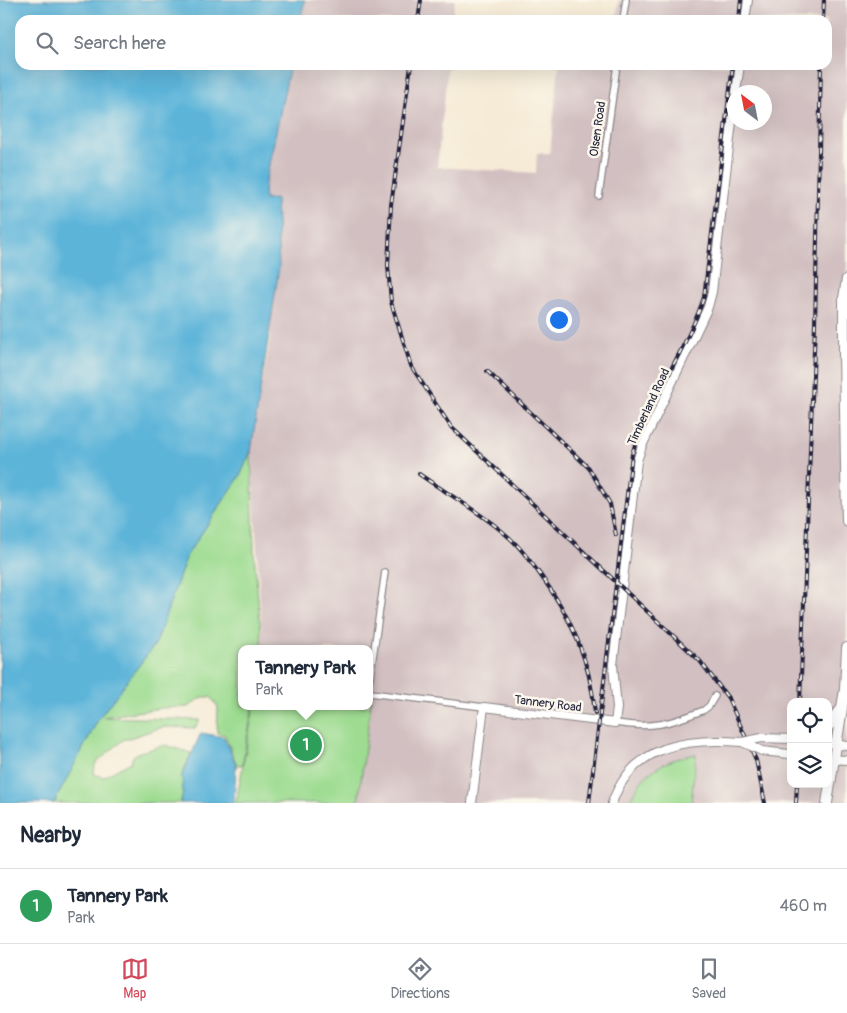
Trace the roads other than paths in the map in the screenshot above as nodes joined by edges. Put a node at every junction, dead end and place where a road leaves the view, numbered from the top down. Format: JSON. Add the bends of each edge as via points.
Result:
{"nodes":[{"id":1,"x":626,"y":0,"type":"edge"},
{"id":2,"x":748,"y":0,"type":"edge"},
{"id":3,"x":624,"y":15,"type":"edge"},
{"id":4,"x":746,"y":15,"type":"edge"},
{"id":5,"x":616,"y":70,"type":"edge"},
{"id":6,"x":739,"y":70,"type":"edge"},
{"id":7,"x":737,"y":85,"type":"edge"},
{"id":8,"x":731,"y":130,"type":"edge"},
{"id":9,"x":599,"y":196,"type":"dead end"},
{"id":10,"x":847,"y":279,"type":"edge"},
{"id":11,"x":847,"y":521,"type":"edge"},
{"id":12,"x":385,"y":572,"type":"dead end"},
{"id":13,"x":847,"y":648,"type":"edge"},
{"id":14,"x":373,"y":657,"type":"edge"},
{"id":15,"x":845,"y":689,"type":"junction"},
{"id":16,"x":373,"y":693,"type":"edge"},
{"id":17,"x":715,"y":696,"type":"dead end"},
{"id":18,"x":484,"y":707,"type":"junction"},
{"id":19,"x":832,"y":722,"type":"edge"},
{"id":20,"x":615,"y":723,"type":"junction"},
{"id":21,"x":787,"y":739,"type":"edge"},
{"id":22,"x":742,"y":742,"type":"junction"},
{"id":23,"x":832,"y":744,"type":"edge"},
{"id":24,"x":847,"y":746,"type":"edge"},
{"id":25,"x":787,"y":754,"type":"edge"},
{"id":26,"x":832,"y":759,"type":"edge"},
{"id":27,"x":847,"y":760,"type":"edge"},
{"id":28,"x":823,"y":788,"type":"edge"},
{"id":29,"x":828,"y":788,"type":"edge"},
{"id":30,"x":472,"y":803,"type":"edge"},
{"id":31,"x":612,"y":803,"type":"edge"},
{"id":32,"x":827,"y":803,"type":"edge"}],
"edges":[{"from":1,"to":3,"type":"street"},
{"from":2,"to":4,"type":"street"},
{"from":5,"to":9,"type":"street","name":"Olsen Road"},
{"from":6,"to":7,"type":"street"},
{"from":8,"to":20,"type":"street","name":"Timberland Road","via":[[708,307],[637,461],[613,665],[617,708]]},
{"from":10,"to":11,"type":"highway","via":[[844,326]]},
{"from":12,"to":14,"type":"street"},
{"from":13,"to":15,"type":"highway"},
{"from":15,"to":19,"type":"highway"},
{"from":15,"to":23,"type":"highway"},
{"from":16,"to":18,"type":"street","name":"Tannery Road"},
{"from":17,"to":20,"type":"street","name":"Tannery Road","via":[[704,710],[662,724],[646,727]]},
{"from":18,"to":20,"type":"street","name":"Tannery Road"},
{"from":18,"to":30,"type":"street"},
{"from":21,"to":22,"type":"street","bridge":true,"via":[[762,738]]},
{"from":22,"to":25,"type":"street","bridge":true,"via":[[762,751]]},
{"from":22,"to":31,"type":"street","via":[[683,742],[666,747],[634,768]]},
{"from":23,"to":24,"type":"street"},
{"from":26,"to":27,"type":"street"},
{"from":28,"to":32,"type":"highway"},
{"from":29,"to":32,"type":"highway"}]}
